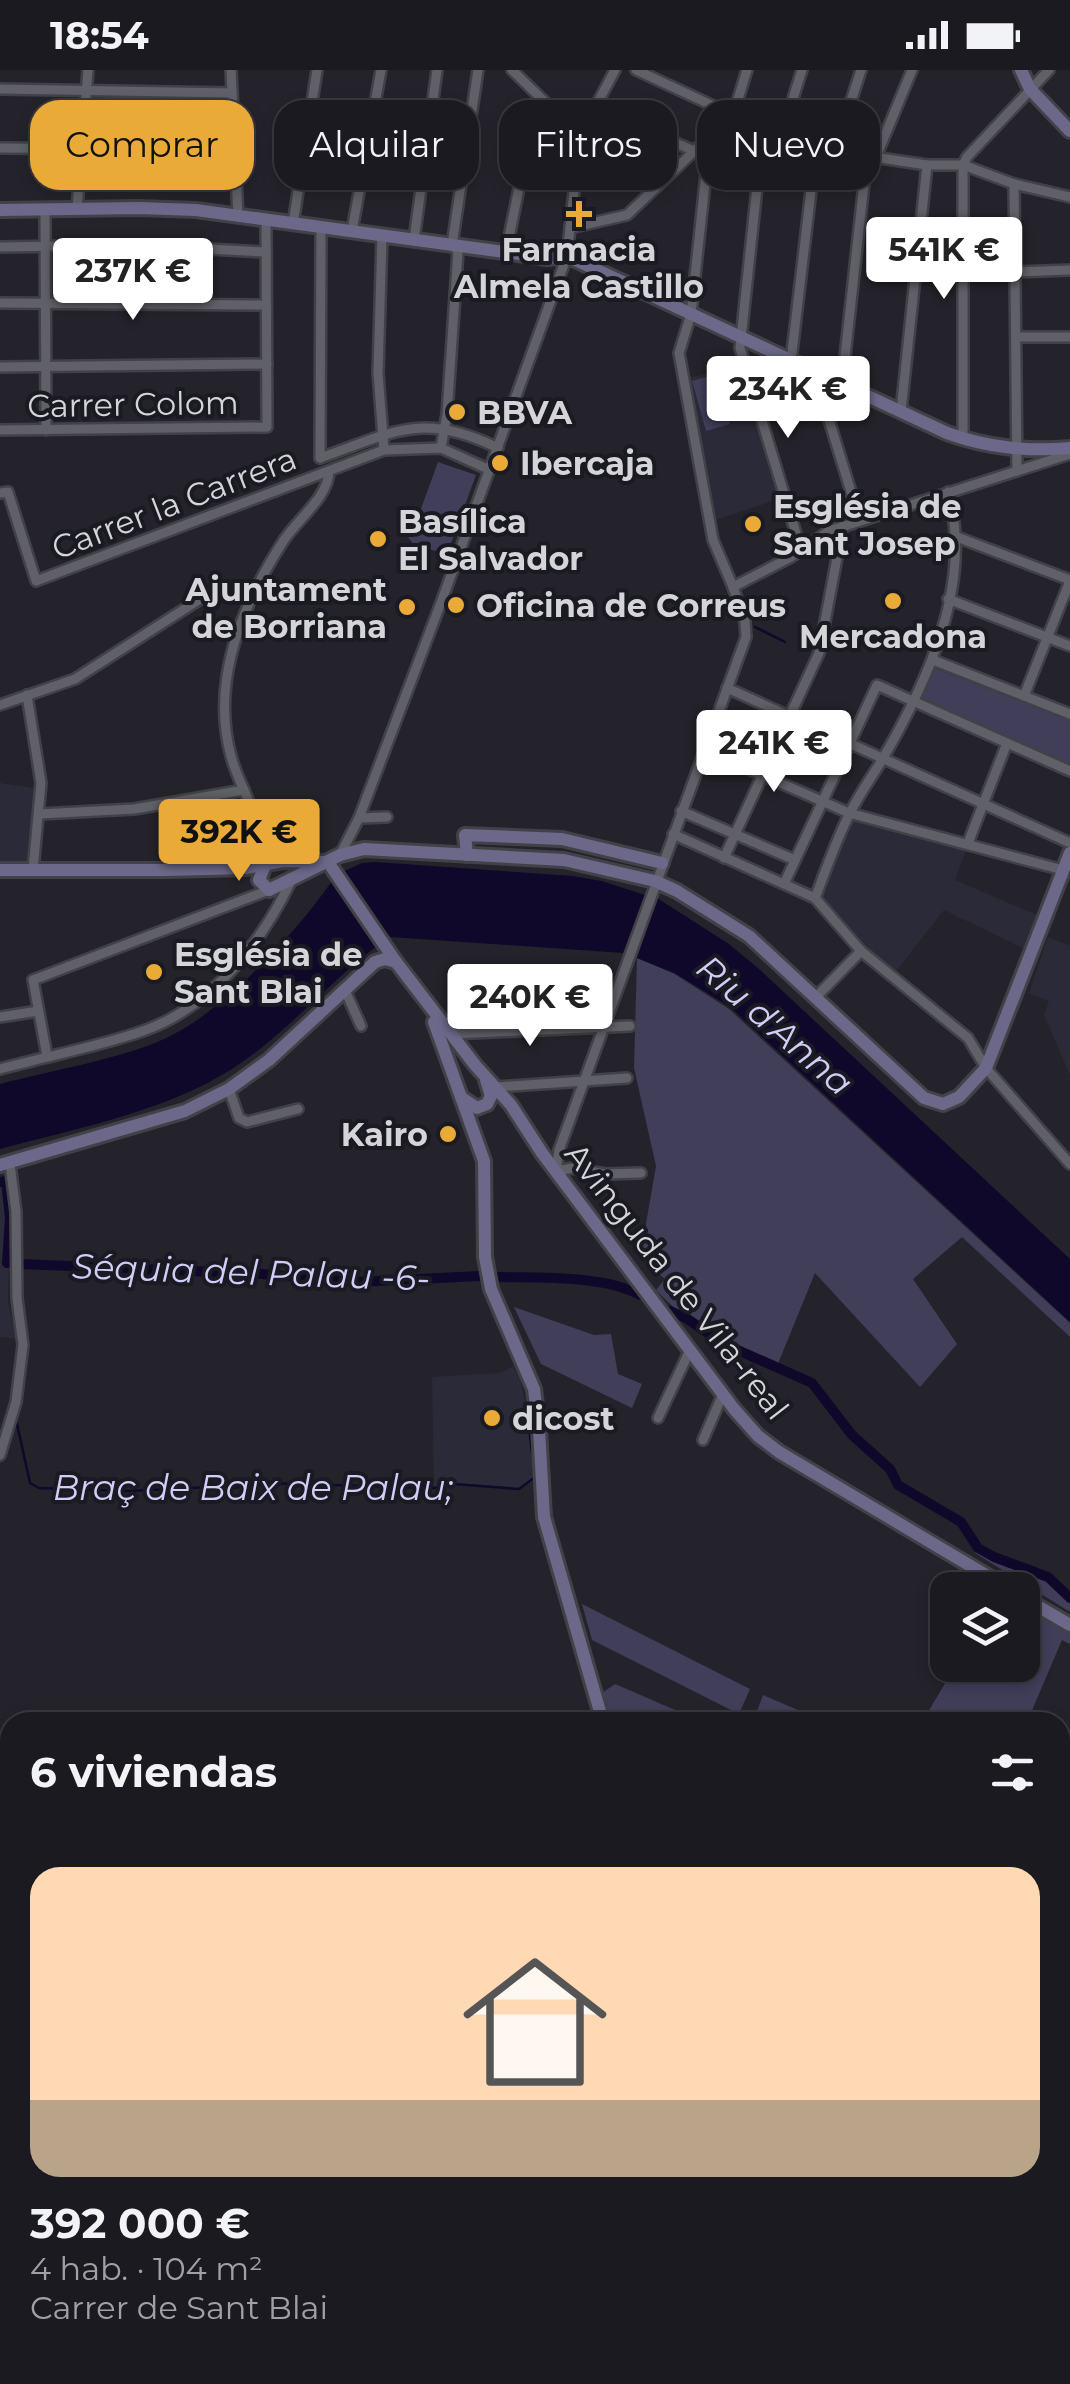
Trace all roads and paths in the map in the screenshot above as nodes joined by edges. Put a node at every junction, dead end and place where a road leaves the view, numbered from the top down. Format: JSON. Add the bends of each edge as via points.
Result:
{"nodes":[{"id":1,"x":88,"y":70,"type":"edge"},
{"id":2,"x":231,"y":70,"type":"edge"},
{"id":3,"x":317,"y":70,"type":"edge"},
{"id":4,"x":381,"y":70,"type":"edge"},
{"id":5,"x":436,"y":70,"type":"edge"},
{"id":6,"x":478,"y":70,"type":"edge"},
{"id":7,"x":512,"y":70,"type":"edge"},
{"id":8,"x":615,"y":70,"type":"edge"},
{"id":9,"x":636,"y":70,"type":"edge"},
{"id":10,"x":748,"y":70,"type":"edge"},
{"id":11,"x":802,"y":70,"type":"edge"},
{"id":12,"x":861,"y":70,"type":"edge"},
{"id":13,"x":912,"y":70,"type":"edge"},
{"id":14,"x":1021,"y":70,"type":"edge"},
{"id":15,"x":1049,"y":70,"type":"edge"},
{"id":16,"x":0,"y":89,"type":"edge"},
{"id":17,"x":86,"y":90,"type":"junction"},
{"id":18,"x":1030,"y":90,"type":"junction"},
{"id":19,"x":232,"y":93,"type":"junction"},
{"id":20,"x":85,"y":100,"type":"edge"},
{"id":21,"x":232,"y":100,"type":"edge"},
{"id":22,"x":544,"y":100,"type":"edge"},
{"id":23,"x":598,"y":100,"type":"edge"},
{"id":24,"x":701,"y":100,"type":"edge"},
{"id":25,"x":738,"y":100,"type":"edge"},
{"id":26,"x":793,"y":100,"type":"edge"},
{"id":27,"x":851,"y":100,"type":"edge"},
{"id":28,"x":1070,"y":131,"type":"edge"},
{"id":29,"x":880,"y":140,"type":"edge"},
{"id":30,"x":677,"y":144,"type":"edge"},
{"id":31,"x":0,"y":148,"type":"edge"},
{"id":32,"x":30,"y":148,"type":"edge"},
{"id":33,"x":697,"y":149,"type":"edge"},
{"id":34,"x":694,"y":152,"type":"junction"},
{"id":35,"x":880,"y":158,"type":"edge"},
{"id":36,"x":928,"y":165,"type":"junction"},
{"id":37,"x":963,"y":165,"type":"junction"},
{"id":38,"x":1014,"y":184,"type":"junction"},
{"id":39,"x":78,"y":190,"type":"edge"},
{"id":40,"x":237,"y":190,"type":"edge"},
{"id":41,"x":519,"y":190,"type":"edge"},
{"id":42,"x":574,"y":190,"type":"edge"},
{"id":43,"x":704,"y":190,"type":"edge"},
{"id":44,"x":756,"y":190,"type":"edge"},
{"id":45,"x":811,"y":190,"type":"edge"},
{"id":46,"x":868,"y":190,"type":"edge"},
{"id":47,"x":1070,"y":197,"type":"edge"},
{"id":48,"x":46,"y":209,"type":"junction"},
{"id":49,"x":76,"y":209,"type":"junction"},
{"id":50,"x":0,"y":210,"type":"edge"},
{"id":51,"x":238,"y":216,"type":"junction"},
{"id":52,"x":266,"y":220,"type":"junction"},
{"id":53,"x":293,"y":224,"type":"junction"},
{"id":54,"x":321,"y":228,"type":"junction"},
{"id":55,"x":570,"y":228,"type":"junction"},
{"id":56,"x":352,"y":232,"type":"junction"},
{"id":57,"x":382,"y":236,"type":"junction"},
{"id":58,"x":414,"y":240,"type":"junction"},
{"id":59,"x":452,"y":245,"type":"junction"},
{"id":60,"x":46,"y":246,"type":"junction"},
{"id":61,"x":0,"y":247,"type":"edge"},
{"id":62,"x":266,"y":252,"type":"junction"},
{"id":63,"x":506,"y":252,"type":"junction"},
{"id":64,"x":568,"y":256,"type":"junction"},
{"id":65,"x":1070,"y":270,"type":"edge"},
{"id":66,"x":1015,"y":272,"type":"junction"},
{"id":67,"x":0,"y":303,"type":"edge"},
{"id":68,"x":46,"y":303,"type":"junction"},
{"id":69,"x":266,"y":305,"type":"junction"},
{"id":70,"x":691,"y":314,"type":"junction"},
{"id":71,"x":740,"y":337,"type":"junction"},
{"id":72,"x":1070,"y":337,"type":"edge"},
{"id":73,"x":1016,"y":338,"type":"junction"},
{"id":74,"x":790,"y":362,"type":"junction"},
{"id":75,"x":267,"y":364,"type":"junction"},
{"id":76,"x":46,"y":366,"type":"junction"},
{"id":77,"x":0,"y":368,"type":"edge"},
{"id":78,"x":814,"y":371,"type":"junction"},
{"id":79,"x":842,"y":384,"type":"junction"},
{"id":80,"x":901,"y":411,"type":"junction"},
{"id":81,"x":444,"y":428,"type":"junction"},
{"id":82,"x":0,"y":430,"type":"edge"},
{"id":83,"x":46,"y":430,"type":"junction"},
{"id":84,"x":381,"y":437,"type":"junction"},
{"id":85,"x":963,"y":439,"type":"junction"},
{"id":86,"x":1015,"y":446,"type":"junction"},
{"id":87,"x":441,"y":448,"type":"junction"},
{"id":88,"x":498,"y":448,"type":"junction"},
{"id":89,"x":384,"y":450,"type":"junction"},
{"id":90,"x":1070,"y":451,"type":"edge"},
{"id":91,"x":320,"y":458,"type":"junction"},
{"id":92,"x":490,"y":470,"type":"junction"},
{"id":93,"x":329,"y":471,"type":"junction"},
{"id":94,"x":1016,"y":471,"type":"junction"},
{"id":95,"x":948,"y":492,"type":"junction"},
{"id":96,"x":4,"y":493,"type":"edge"},
{"id":97,"x":860,"y":520,"type":"junction"},
{"id":98,"x":843,"y":526,"type":"junction"},
{"id":99,"x":958,"y":538,"type":"junction"},
{"id":100,"x":801,"y":550,"type":"junction"},
{"id":101,"x":1070,"y":581,"type":"edge"},
{"id":102,"x":733,"y":587,"type":"junction"},
{"id":103,"x":948,"y":598,"type":"junction"},
{"id":104,"x":249,"y":599,"type":"junction"},
{"id":105,"x":1047,"y":637,"type":"junction"},
{"id":106,"x":1070,"y":646,"type":"edge"},
{"id":107,"x":933,"y":660,"type":"junction"},
{"id":108,"x":728,"y":688,"type":"junction"},
{"id":109,"x":27,"y":696,"type":"junction"},
{"id":110,"x":1024,"y":696,"type":"junction"},
{"id":111,"x":913,"y":703,"type":"junction"},
{"id":112,"x":0,"y":705,"type":"edge"},
{"id":113,"x":1070,"y":714,"type":"edge"},
{"id":114,"x":791,"y":718,"type":"junction"},
{"id":115,"x":1008,"y":743,"type":"junction"},
{"id":116,"x":849,"y":744,"type":"junction"},
{"id":117,"x":705,"y":750,"type":"junction"},
{"id":118,"x":883,"y":758,"type":"junction"},
{"id":119,"x":1070,"y":772,"type":"edge"},
{"id":120,"x":762,"y":776,"type":"junction"},
{"id":121,"x":244,"y":790,"type":"junction"},
{"id":122,"x":822,"y":802,"type":"junction"},
{"id":123,"x":982,"y":804,"type":"junction"},
{"id":124,"x":681,"y":812,"type":"junction"},
{"id":125,"x":849,"y":813,"type":"junction"},
{"id":126,"x":40,"y":814,"type":"junction"},
{"id":127,"x":387,"y":817,"type":"dead end"},
{"id":128,"x":358,"y":818,"type":"junction"},
{"id":129,"x":673,"y":834,"type":"junction"},
{"id":130,"x":734,"y":835,"type":"junction"},
{"id":131,"x":562,"y":839,"type":"junction"},
{"id":132,"x":1070,"y":842,"type":"edge"},
{"id":133,"x":968,"y":843,"type":"junction"},
{"id":134,"x":466,"y":855,"type":"junction"},
{"id":135,"x":724,"y":858,"type":"junction"},
{"id":136,"x":334,"y":859,"type":"junction"},
{"id":137,"x":564,"y":860,"type":"junction"},
{"id":138,"x":796,"y":860,"type":"junction"},
{"id":139,"x":283,"y":861,"type":"junction"},
{"id":140,"x":1068,"y":861,"type":"edge"},
{"id":141,"x":662,"y":863,"type":"junction"},
{"id":142,"x":265,"y":866,"type":"junction"},
{"id":143,"x":0,"y":870,"type":"edge"},
{"id":144,"x":34,"y":870,"type":"junction"},
{"id":145,"x":292,"y":879,"type":"junction"},
{"id":146,"x":784,"y":884,"type":"junction"},
{"id":147,"x":653,"y":888,"type":"junction"},
{"id":148,"x":269,"y":890,"type":"junction"},
{"id":149,"x":815,"y":898,"type":"junction"},
{"id":150,"x":861,"y":951,"type":"junction"},
{"id":151,"x":396,"y":962,"type":"junction"},
{"id":152,"x":344,"y":988,"type":"junction"},
{"id":153,"x":816,"y":998,"type":"junction"},
{"id":154,"x":38,"y":1010,"type":"junction"},
{"id":155,"x":0,"y":1018,"type":"edge"},
{"id":156,"x":361,"y":1026,"type":"dead end"},
{"id":157,"x":604,"y":1026,"type":"junction"},
{"id":158,"x":630,"y":1026,"type":"dead end"},
{"id":159,"x":446,"y":1035,"type":"junction"},
{"id":160,"x":47,"y":1056,"type":"junction"},
{"id":161,"x":986,"y":1068,"type":"junction"},
{"id":162,"x":0,"y":1069,"type":"edge"},
{"id":163,"x":483,"y":1074,"type":"junction"},
{"id":164,"x":627,"y":1078,"type":"dead end"},
{"id":165,"x":456,"y":1081,"type":"junction"},
{"id":166,"x":584,"y":1081,"type":"junction"},
{"id":167,"x":496,"y":1087,"type":"junction"},
{"id":168,"x":229,"y":1089,"type":"junction"},
{"id":169,"x":460,"y":1096,"type":"junction"},
{"id":170,"x":486,"y":1105,"type":"junction"},
{"id":171,"x":298,"y":1109,"type":"dead end"},
{"id":172,"x":516,"y":1116,"type":"junction"},
{"id":173,"x":475,"y":1133,"type":"junction"},
{"id":174,"x":559,"y":1150,"type":"junction"},
{"id":175,"x":542,"y":1152,"type":"junction"},
{"id":176,"x":1070,"y":1164,"type":"edge"},
{"id":177,"x":5,"y":1165,"type":"edge"},
{"id":178,"x":556,"y":1170,"type":"junction"},
{"id":179,"x":641,"y":1173,"type":"dead end"},
{"id":180,"x":690,"y":1350,"type":"junction"},
{"id":181,"x":723,"y":1394,"type":"junction"},
{"id":182,"x":658,"y":1418,"type":"dead end"},
{"id":183,"x":702,"y":1440,"type":"dead end"},
{"id":184,"x":0,"y":1455,"type":"edge"},
{"id":185,"x":981,"y":1572,"type":"edge"},
{"id":186,"x":1040,"y":1608,"type":"edge"},
{"id":187,"x":1070,"y":1625,"type":"edge"},
{"id":188,"x":599,"y":1712,"type":"edge"}],
"edges":[{"from":1,"to":17,"type":"street"},
{"from":2,"to":19,"type":"street"},
{"from":3,"to":53,"type":"street"},
{"from":4,"to":56,"type":"street"},
{"from":5,"to":58,"type":"street"},
{"from":6,"to":59,"type":"street"},
{"from":7,"to":22,"type":"street"},
{"from":8,"to":23,"type":"street"},
{"from":9,"to":24,"type":"street"},
{"from":10,"to":25,"type":"street"},
{"from":11,"to":26,"type":"street"},
{"from":12,"to":27,"type":"street"},
{"from":13,"to":29,"type":"street"},
{"from":14,"to":18,"type":"street"},
{"from":15,"to":18,"type":"street"},
{"from":16,"to":17,"type":"street"},
{"from":17,"to":19,"type":"street"},
{"from":17,"to":20,"type":"street"},
{"from":18,"to":28,"type":"street"},
{"from":18,"to":37,"type":"street"},
{"from":19,"to":21,"type":"street"},
{"from":30,"to":34,"type":"street"},
{"from":31,"to":32,"type":"street"},
{"from":33,"to":34,"type":"street"},
{"from":34,"to":55,"type":"street","via":[[627,214]]},
{"from":35,"to":36,"type":"street"},
{"from":36,"to":37,"type":"street"},
{"from":36,"to":80,"type":"street"},
{"from":37,"to":38,"type":"street"},
{"from":37,"to":85,"type":"street"},
{"from":38,"to":47,"type":"street"},
{"from":38,"to":66,"type":"street"},
{"from":39,"to":49,"type":"street"},
{"from":40,"to":51,"type":"street"},
{"from":41,"to":63,"type":"street"},
{"from":42,"to":55,"type":"street"},
{"from":43,"to":70,"type":"street"},
{"from":44,"to":71,"type":"street"},
{"from":45,"to":74,"type":"street"},
{"from":46,"to":79,"type":"street"},
{"from":48,"to":49,"type":"street"},
{"from":48,"to":50,"type":"street"},
{"from":48,"to":60,"type":"street"},
{"from":49,"to":51,"type":"street"},
{"from":51,"to":52,"type":"street"},
{"from":52,"to":53,"type":"street"},
{"from":52,"to":62,"type":"street"},
{"from":53,"to":54,"type":"street"},
{"from":54,"to":56,"type":"street"},
{"from":54,"to":91,"type":"street"},
{"from":55,"to":64,"type":"street"},
{"from":56,"to":57,"type":"street"},
{"from":57,"to":58,"type":"street"},
{"from":57,"to":84,"type":"street"},
{"from":58,"to":59,"type":"street"},
{"from":59,"to":63,"type":"street"},
{"from":59,"to":81,"type":"street","via":[[458,251]]},
{"from":60,"to":61,"type":"street"},
{"from":60,"to":62,"type":"street"},
{"from":60,"to":68,"type":"street"},
{"from":62,"to":69,"type":"street"},
{"from":63,"to":64,"type":"street"},
{"from":64,"to":70,"type":"street"},
{"from":64,"to":88,"type":"street"},
{"from":65,"to":66,"type":"street"},
{"from":66,"to":73,"type":"street"},
{"from":67,"to":68,"type":"street"},
{"from":68,"to":69,"type":"street"},
{"from":68,"to":76,"type":"street"},
{"from":69,"to":75,"type":"street"},
{"from":70,"to":71,"type":"street"},
{"from":70,"to":102,"type":"street","via":[[679,353],[684,388],[716,554]]},
{"from":71,"to":74,"type":"street"},
{"from":71,"to":100,"type":"street"},
{"from":72,"to":73,"type":"street"},
{"from":73,"to":86,"type":"street"},
{"from":74,"to":78,"type":"street"},
{"from":75,"to":76,"type":"street"},
{"from":75,"to":83,"type":"street","name":"Carrer Colom","via":[[267,427]]},
{"from":76,"to":77,"type":"street"},
{"from":76,"to":83,"type":"street"},
{"from":78,"to":79,"type":"street"},
{"from":78,"to":97,"type":"street"},
{"from":79,"to":80,"type":"street"},
{"from":80,"to":85,"type":"street"},
{"from":81,"to":84,"type":"street","via":[[421,426]]},
{"from":81,"to":87,"type":"street"},
{"from":81,"to":88,"type":"street"},
{"from":82,"to":83,"type":"street","name":"Carrer Colom"},
{"from":84,"to":89,"type":"street"},
{"from":84,"to":91,"type":"street"},
{"from":85,"to":86,"type":"street"},
{"from":86,"to":90,"type":"street"},
{"from":86,"to":94,"type":"street"},
{"from":87,"to":89,"type":"street","name":"Carrer la Carrera"},
{"from":87,"to":92,"type":"street"},
{"from":88,"to":92,"type":"street"},
{"from":89,"to":93,"type":"street","name":"Carrer la Carrera"},
{"from":90,"to":94,"type":"street"},
{"from":91,"to":93,"type":"street"},
{"from":92,"to":128,"type":"street"},
{"from":93,"to":96,"type":"street","name":"Carrer la Carrera","via":[[36,581]]},
{"from":93,"to":104,"type":"street","via":[[328,484]]},
{"from":94,"to":95,"type":"street"},
{"from":95,"to":97,"type":"street"},
{"from":95,"to":99,"type":"street"},
{"from":97,"to":98,"type":"street"},
{"from":98,"to":100,"type":"street"},
{"from":98,"to":114,"type":"street","via":[[819,653]]},
{"from":99,"to":101,"type":"street"},
{"from":99,"to":103,"type":"street"},
{"from":100,"to":102,"type":"street"},
{"from":101,"to":105,"type":"street"},
{"from":102,"to":108,"type":"street","via":[[746,637]]},
{"from":103,"to":105,"type":"street"},
{"from":103,"to":107,"type":"street"},
{"from":104,"to":109,"type":"street","via":[[230,588],[208,594],[76,680]]},
{"from":104,"to":121,"type":"street","via":[[233,643],[224,722]]},
{"from":105,"to":106,"type":"street"},
{"from":105,"to":110,"type":"street"},
{"from":107,"to":110,"type":"street"},
{"from":107,"to":111,"type":"street"},
{"from":108,"to":114,"type":"street"},
{"from":108,"to":117,"type":"street"},
{"from":109,"to":112,"type":"street"},
{"from":109,"to":126,"type":"street"},
{"from":110,"to":113,"type":"street"},
{"from":111,"to":115,"type":"street"},
{"from":111,"to":116,"type":"street","via":[[876,686]]},
{"from":111,"to":118,"type":"street"},
{"from":114,"to":116,"type":"street"},
{"from":114,"to":120,"type":"street"},
{"from":115,"to":119,"type":"street"},
{"from":115,"to":123,"type":"street"},
{"from":116,"to":118,"type":"street"},
{"from":116,"to":122,"type":"street"},
{"from":117,"to":120,"type":"street"},
{"from":117,"to":124,"type":"street"},
{"from":118,"to":123,"type":"street"},
{"from":118,"to":125,"type":"street"},
{"from":120,"to":122,"type":"street"},
{"from":120,"to":130,"type":"street"},
{"from":121,"to":126,"type":"street","via":[[134,809]]},
{"from":121,"to":142,"type":"street"},
{"from":122,"to":125,"type":"street"},
{"from":122,"to":138,"type":"street"},
{"from":123,"to":132,"type":"street"},
{"from":123,"to":133,"type":"street"},
{"from":124,"to":129,"type":"street"},
{"from":124,"to":130,"type":"street"},
{"from":125,"to":133,"type":"street"},
{"from":125,"to":149,"type":"street"},
{"from":126,"to":144,"type":"street"},
{"from":127,"to":128,"type":"street"},
{"from":128,"to":136,"type":"street"},
{"from":129,"to":135,"type":"street"},
{"from":129,"to":141,"type":"street"},
{"from":130,"to":135,"type":"street"},
{"from":130,"to":138,"type":"street"},
{"from":131,"to":134,"type":"street","via":[[466,835]]},
{"from":131,"to":137,"type":"street"},
{"from":131,"to":141,"type":"street"},
{"from":133,"to":140,"type":"street"},
{"from":134,"to":136,"type":"street","via":[[364,850]]},
{"from":134,"to":137,"type":"street"},
{"from":135,"to":146,"type":"street"},
{"from":136,"to":139,"type":"street"},
{"from":136,"to":145,"type":"street"},
{"from":136,"to":151,"type":"street","via":[[336,876]]},
{"from":137,"to":147,"type":"street"},
{"from":138,"to":146,"type":"street"},
{"from":139,"to":142,"type":"street"},
{"from":139,"to":145,"type":"street"},
{"from":140,"to":161,"type":"street"},
{"from":141,"to":147,"type":"street"},
{"from":142,"to":144,"type":"street"},
{"from":142,"to":148,"type":"street","via":[[259,880]]},
{"from":143,"to":144,"type":"street"},
{"from":145,"to":148,"type":"street"},
{"from":145,"to":160,"type":"street","via":[[262,936],[197,1000],[145,1030]]},
{"from":146,"to":149,"type":"street"},
{"from":147,"to":153,"type":"street","via":[[702,905],[749,936]]},
{"from":147,"to":157,"type":"street"},
{"from":148,"to":154,"type":"street","via":[[33,980]]},
{"from":149,"to":150,"type":"street"},
{"from":150,"to":153,"type":"street"},
{"from":150,"to":161,"type":"street","via":[[956,1026]]},
{"from":151,"to":152,"type":"street","via":[[376,962]]},
{"from":151,"to":159,"type":"street"},
{"from":152,"to":156,"type":"street"},
{"from":152,"to":168,"type":"street"},
{"from":153,"to":161,"type":"street","via":[[924,1098],[943,1104],[959,1098]]},
{"from":154,"to":155,"type":"street"},
{"from":154,"to":160,"type":"street"},
{"from":157,"to":158,"type":"street"},
{"from":157,"to":159,"type":"street"},
{"from":157,"to":166,"type":"street"},
{"from":159,"to":163,"type":"street","name":"Avinguda de Vila-real"},
{"from":159,"to":165,"type":"street"},
{"from":160,"to":162,"type":"street"},
{"from":161,"to":176,"type":"street"},
{"from":163,"to":165,"type":"street","via":[[466,1069]]},
{"from":163,"to":167,"type":"street","name":"Avinguda de Vila-real"},
{"from":163,"to":170,"type":"street","via":[[491,1096]]},
{"from":164,"to":166,"type":"street"},
{"from":165,"to":169,"type":"street"},
{"from":166,"to":167,"type":"street"},
{"from":166,"to":174,"type":"street"},
{"from":167,"to":172,"type":"street","name":"Avinguda de Vila-real"},
{"from":168,"to":171,"type":"street","via":[[239,1118],[247,1122]]},
{"from":168,"to":177,"type":"street","via":[[186,1111]]},
{"from":169,"to":170,"type":"street","via":[[474,1107]]},
{"from":169,"to":173,"type":"street"},
{"from":170,"to":172,"type":"street"},
{"from":170,"to":173,"type":"street"},
{"from":172,"to":175,"type":"street","name":"Avinguda de Vila-real"},
{"from":173,"to":188,"type":"street","via":[[484,1161],[491,1288],[534,1389],[544,1517]]},
{"from":174,"to":175,"type":"street"},
{"from":174,"to":178,"type":"street"},
{"from":175,"to":178,"type":"street","name":"Avinguda de Vila-real"},
{"from":177,"to":184,"type":"street","via":[[16,1212],[23,1345]]},
{"from":178,"to":179,"type":"street"},
{"from":178,"to":180,"type":"street","name":"Avinguda de Vila-real"},
{"from":180,"to":181,"type":"street","name":"Avinguda de Vila-real"},
{"from":180,"to":182,"type":"street"},
{"from":181,"to":183,"type":"street"},
{"from":181,"to":185,"type":"street","name":"Avinguda de Vila-real","via":[[779,1452]]},
{"from":186,"to":187,"type":"street"}]}
